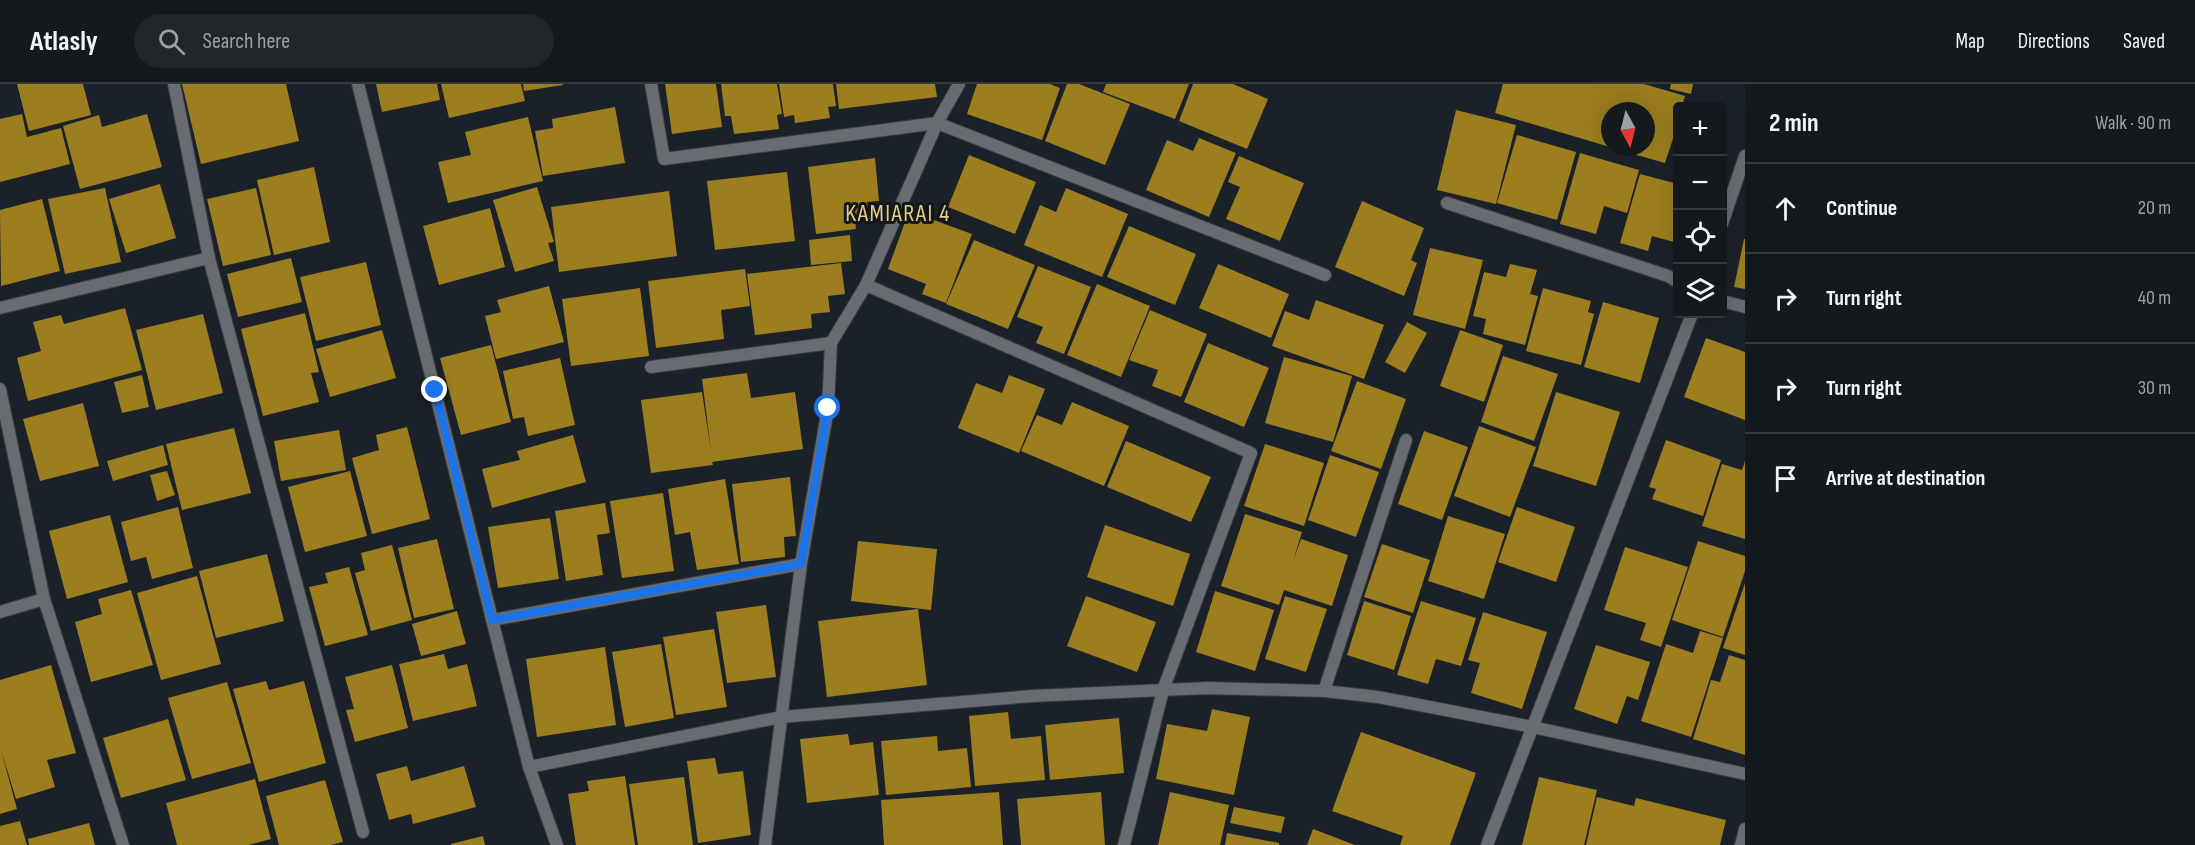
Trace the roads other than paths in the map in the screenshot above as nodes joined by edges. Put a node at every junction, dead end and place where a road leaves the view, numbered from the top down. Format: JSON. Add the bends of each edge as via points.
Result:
{"nodes":[{"id":1,"x":174,"y":84,"type":"edge"},
{"id":2,"x":358,"y":84,"type":"edge"},
{"id":3,"x":651,"y":84,"type":"edge"},
{"id":4,"x":959,"y":84,"type":"edge"},
{"id":5,"x":937,"y":123,"type":"junction"},
{"id":6,"x":1745,"y":156,"type":"edge"},
{"id":7,"x":1447,"y":203,"type":"dead end"},
{"id":8,"x":1727,"y":210,"type":"edge"},
{"id":9,"x":209,"y":258,"type":"junction"},
{"id":10,"x":1325,"y":275,"type":"dead end"},
{"id":11,"x":1673,"y":279,"type":"edge"},
{"id":12,"x":866,"y":285,"type":"junction"},
{"id":13,"x":1727,"y":302,"type":"edge"},
{"id":14,"x":1745,"y":306,"type":"edge"},
{"id":15,"x":0,"y":308,"type":"edge"},
{"id":16,"x":1690,"y":318,"type":"edge"},
{"id":17,"x":831,"y":344,"type":"junction"},
{"id":18,"x":651,"y":367,"type":"dead end"},
{"id":19,"x":0,"y":389,"type":"edge"},
{"id":20,"x":1406,"y":440,"type":"dead end"},
{"id":21,"x":801,"y":564,"type":"junction"},
{"id":22,"x":44,"y":599,"type":"junction"},
{"id":23,"x":0,"y":612,"type":"edge"},
{"id":24,"x":492,"y":620,"type":"junction"},
{"id":25,"x":1163,"y":690,"type":"junction"},
{"id":26,"x":1324,"y":691,"type":"junction"},
{"id":27,"x":781,"y":717,"type":"junction"},
{"id":28,"x":1533,"y":727,"type":"junction"},
{"id":29,"x":529,"y":767,"type":"junction"},
{"id":30,"x":1745,"y":774,"type":"edge"},
{"id":31,"x":1745,"y":829,"type":"edge"},
{"id":32,"x":363,"y":832,"type":"dead end"},
{"id":33,"x":123,"y":845,"type":"edge"},
{"id":34,"x":557,"y":845,"type":"edge"},
{"id":35,"x":765,"y":845,"type":"edge"},
{"id":36,"x":1124,"y":845,"type":"edge"},
{"id":37,"x":1487,"y":845,"type":"edge"},
{"id":38,"x":1741,"y":845,"type":"edge"}],
"edges":[{"from":1,"to":9,"type":"street"},
{"from":2,"to":24,"type":"street"},
{"from":3,"to":5,"type":"street","via":[[664,159]]},
{"from":4,"to":5,"type":"street"},
{"from":5,"to":10,"type":"street"},
{"from":5,"to":12,"type":"street"},
{"from":6,"to":8,"type":"street"},
{"from":7,"to":11,"type":"street"},
{"from":9,"to":15,"type":"street"},
{"from":9,"to":32,"type":"street"},
{"from":12,"to":17,"type":"street"},
{"from":12,"to":25,"type":"street","via":[[1251,453]]},
{"from":13,"to":14,"type":"street"},
{"from":16,"to":28,"type":"street"},
{"from":17,"to":18,"type":"street"},
{"from":17,"to":21,"type":"street","via":[[828,408]]},
{"from":19,"to":22,"type":"street"},
{"from":20,"to":26,"type":"street"},
{"from":21,"to":24,"type":"street"},
{"from":21,"to":27,"type":"street"},
{"from":22,"to":23,"type":"street"},
{"from":22,"to":33,"type":"street"},
{"from":24,"to":29,"type":"street"},
{"from":25,"to":26,"type":"street"},
{"from":25,"to":27,"type":"street","via":[[1032,696]]},
{"from":25,"to":36,"type":"street"},
{"from":26,"to":28,"type":"street","via":[[1378,697]]},
{"from":27,"to":29,"type":"street"},
{"from":27,"to":35,"type":"street"},
{"from":28,"to":30,"type":"street"},
{"from":28,"to":37,"type":"street"},
{"from":29,"to":34,"type":"street"},
{"from":31,"to":38,"type":"street"}]}
